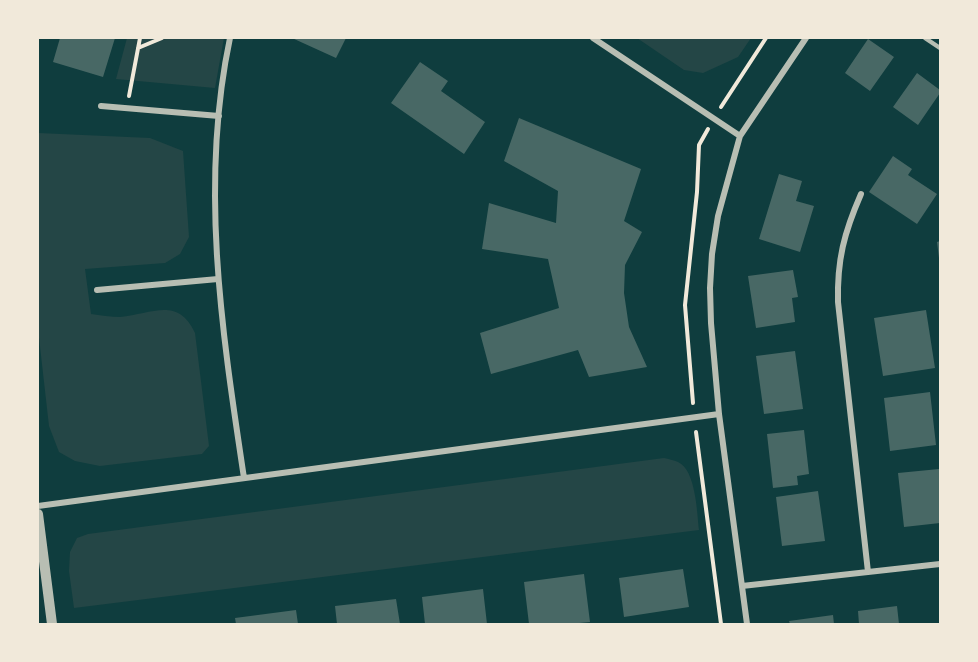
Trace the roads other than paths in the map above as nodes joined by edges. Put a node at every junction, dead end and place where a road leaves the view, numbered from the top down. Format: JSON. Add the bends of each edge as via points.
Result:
{"nodes":[{"id":1,"x":230,"y":38,"type":"edge"},
{"id":2,"x":593,"y":38,"type":"edge"},
{"id":3,"x":806,"y":38,"type":"edge"},
{"id":4,"x":925,"y":38,"type":"edge"},
{"id":5,"x":940,"y":48,"type":"edge"},
{"id":6,"x":101,"y":106,"type":"dead end"},
{"id":7,"x":219,"y":116,"type":"junction"},
{"id":8,"x":740,"y":136,"type":"junction"},
{"id":9,"x":861,"y":194,"type":"dead end"},
{"id":10,"x":218,"y":279,"type":"junction"},
{"id":11,"x":97,"y":290,"type":"dead end"},
{"id":12,"x":719,"y":414,"type":"junction"},
{"id":13,"x":244,"y":478,"type":"junction"},
{"id":14,"x":38,"y":506,"type":"edge"},
{"id":15,"x":38,"y":514,"type":"edge"},
{"id":16,"x":940,"y":564,"type":"edge"},
{"id":17,"x":868,"y":572,"type":"junction"},
{"id":18,"x":742,"y":586,"type":"junction"},
{"id":19,"x":51,"y":624,"type":"edge"},
{"id":20,"x":747,"y":624,"type":"edge"}],
"edges":[{"from":1,"to":7,"type":"street"},
{"from":2,"to":8,"type":"street"},
{"from":3,"to":8,"type":"street"},
{"from":4,"to":5,"type":"lane"},
{"from":6,"to":7,"type":"street"},
{"from":7,"to":10,"type":"street","via":[[215,216]]},
{"from":8,"to":12,"type":"street","via":[[718,216],[710,288]]},
{"from":9,"to":17,"type":"street","via":[[837,273]]},
{"from":10,"to":11,"type":"street"},
{"from":10,"to":13,"type":"street"},
{"from":12,"to":13,"type":"street"},
{"from":12,"to":18,"type":"street"},
{"from":13,"to":14,"type":"street"},
{"from":15,"to":19,"type":"street"},
{"from":16,"to":17,"type":"street"},
{"from":17,"to":18,"type":"street"},
{"from":18,"to":20,"type":"street"}]}
